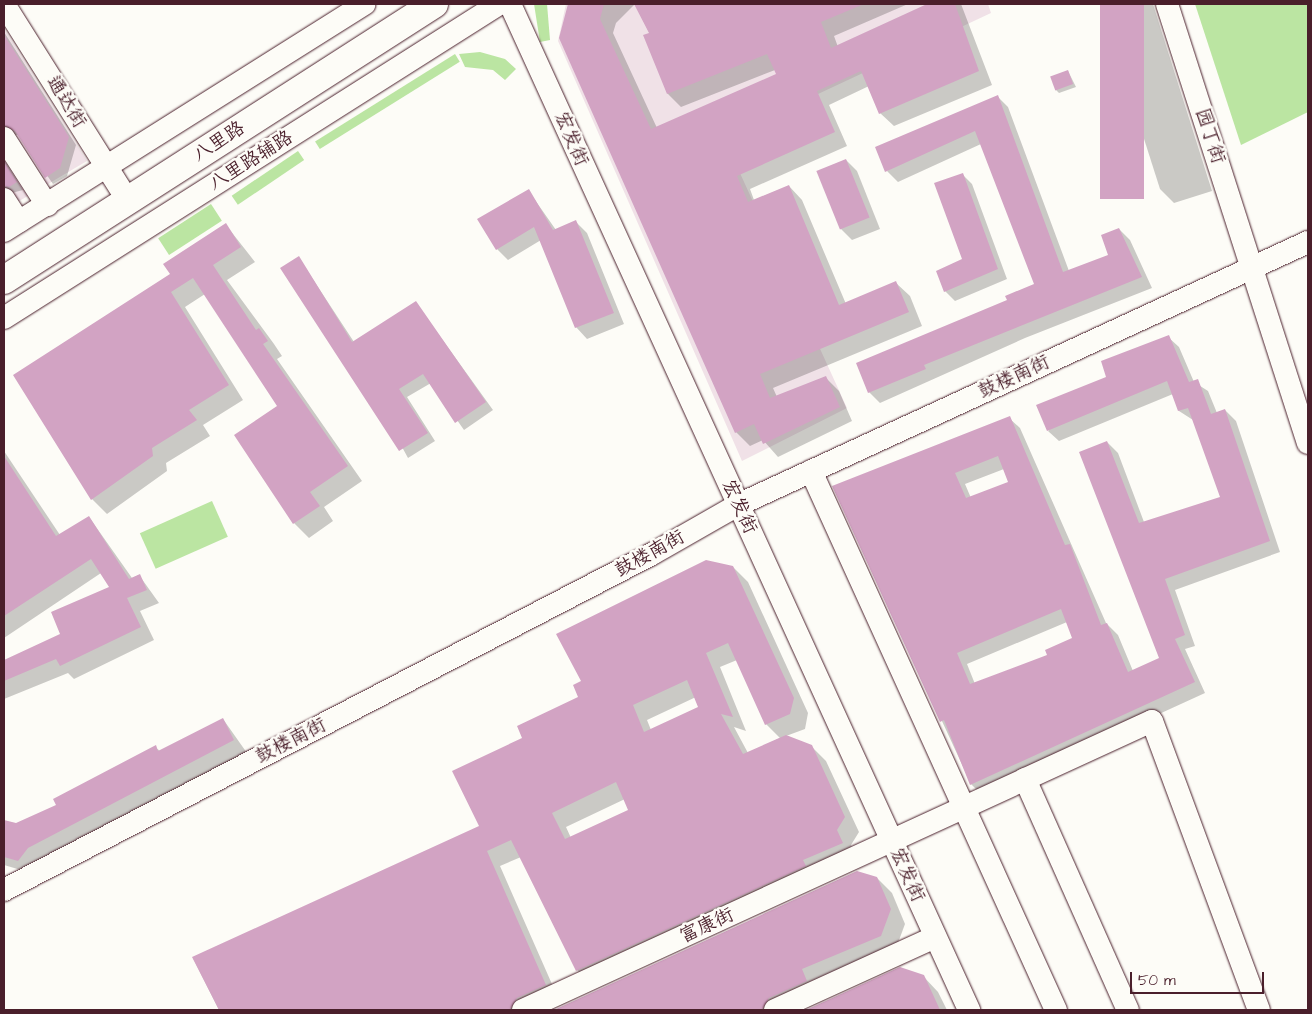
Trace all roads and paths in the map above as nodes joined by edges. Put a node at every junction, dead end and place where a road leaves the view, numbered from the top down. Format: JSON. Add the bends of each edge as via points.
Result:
{"nodes":[{"id":1,"x":4,"y":4,"type":"edge"},
{"id":2,"x":364,"y":4,"type":"edge"},
{"id":3,"x":434,"y":4,"type":"edge"},
{"id":4,"x":499,"y":4,"type":"edge"},
{"id":5,"x":510,"y":4,"type":"edge"},
{"id":6,"x":1168,"y":4,"type":"edge"},
{"id":7,"x":4,"y":138,"type":"edge"},
{"id":8,"x":107,"y":167,"type":"junction"},
{"id":9,"x":4,"y":198,"type":"edge"},
{"id":10,"x":128,"y":201,"type":"junction"},
{"id":11,"x":46,"y":204,"type":"junction"},
{"id":12,"x":11,"y":226,"type":"edge"},
{"id":13,"x":1308,"y":242,"type":"edge"},
{"id":14,"x":1252,"y":268,"type":"junction"},
{"id":15,"x":4,"y":280,"type":"edge"},
{"id":16,"x":4,"y":318,"type":"edge"},
{"id":17,"x":1308,"y":443,"type":"edge"},
{"id":18,"x":811,"y":471,"type":"junction"},
{"id":19,"x":738,"y":504,"type":"junction"},
{"id":20,"x":1025,"y":779,"type":"junction"},
{"id":21,"x":964,"y":808,"type":"junction"},
{"id":22,"x":892,"y":841,"type":"junction"},
{"id":23,"x":4,"y":890,"type":"edge"},
{"id":24,"x":935,"y":936,"type":"junction"},
{"id":25,"x":523,"y":1010,"type":"edge"},
{"id":26,"x":775,"y":1010,"type":"edge"},
{"id":27,"x":969,"y":1010,"type":"edge"},
{"id":28,"x":1056,"y":1010,"type":"edge"},
{"id":29,"x":1128,"y":1010,"type":"edge"},
{"id":30,"x":1260,"y":1010,"type":"edge"}],
"edges":[{"from":1,"to":8,"type":"street","name":"通达街"},
{"from":2,"to":8,"type":"street"},
{"from":3,"to":10,"type":"main road","name":"八里路"},
{"from":4,"to":16,"type":"street","name":"八里路辅路"},
{"from":5,"to":19,"type":"street","name":"宏发街"},
{"from":6,"to":14,"type":"street","name":"园丁街"},
{"from":7,"to":11,"type":"street"},
{"from":8,"to":10,"type":"street","name":"通达街"},
{"from":8,"to":11,"type":"street"},
{"from":9,"to":12,"type":"street"},
{"from":10,"to":15,"type":"main road","name":"八里路"},
{"from":11,"to":12,"type":"street"},
{"from":13,"to":14,"type":"street","name":"鼓楼南街"},
{"from":14,"to":17,"type":"street","name":"园丁街"},
{"from":14,"to":18,"type":"street","name":"鼓楼南街"},
{"from":18,"to":19,"type":"street","name":"鼓楼南街"},
{"from":18,"to":21,"type":"street"},
{"from":19,"to":22,"type":"street","name":"宏发街"},
{"from":19,"to":23,"type":"street","name":"鼓楼南街","via":[[652,554]]},
{"from":20,"to":21,"type":"street","name":"富康街"},
{"from":20,"to":29,"type":"street"},
{"from":20,"to":30,"type":"street","name":"富康街","via":[[1152,721]]},
{"from":21,"to":22,"type":"street","name":"富康街"},
{"from":21,"to":28,"type":"street"},
{"from":22,"to":24,"type":"street","name":"宏发街"},
{"from":22,"to":25,"type":"street","name":"富康街"},
{"from":24,"to":26,"type":"street"},
{"from":24,"to":27,"type":"street","name":"宏发街"}]}
